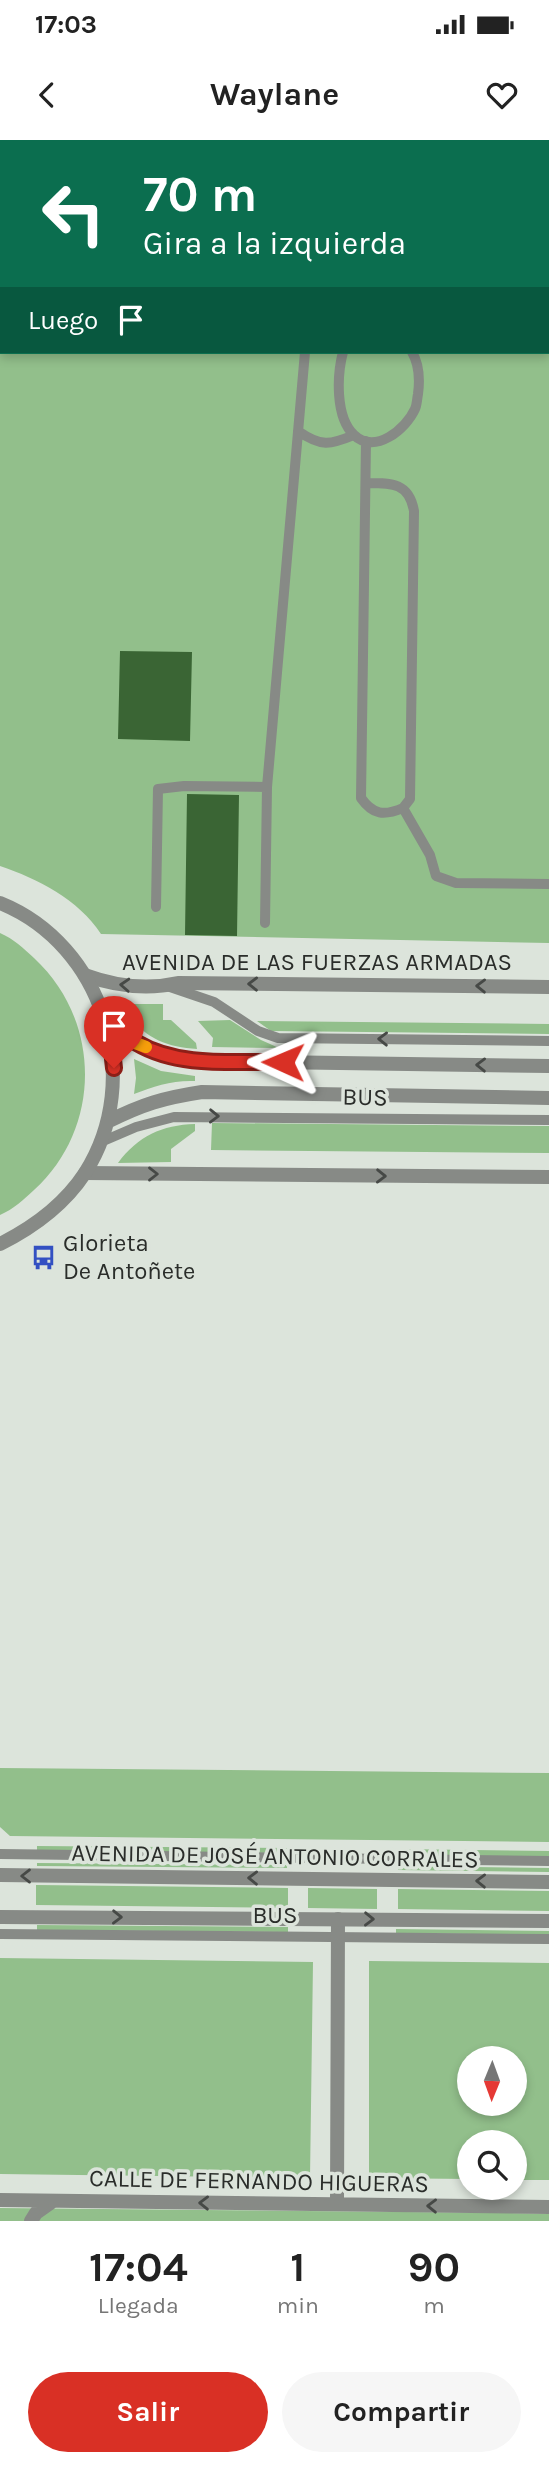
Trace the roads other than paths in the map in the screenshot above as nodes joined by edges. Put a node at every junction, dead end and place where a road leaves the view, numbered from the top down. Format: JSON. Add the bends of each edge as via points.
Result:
{"nodes":[{"id":1,"x":305,"y":354,"type":"edge"},
{"id":2,"x":343,"y":354,"type":"edge"},
{"id":3,"x":413,"y":354,"type":"edge"},
{"id":4,"x":298,"y":431,"type":"junction"},
{"id":5,"x":354,"y":435,"type":"junction"},
{"id":6,"x":366,"y":441,"type":"junction"},
{"id":7,"x":366,"y":483,"type":"junction"},
{"id":8,"x":267,"y":787,"type":"junction"},
{"id":9,"x":403,"y":808,"type":"junction"},
{"id":10,"x":549,"y":884,"type":"edge"},
{"id":11,"x":0,"y":903,"type":"edge"},
{"id":12,"x":156,"y":907,"type":"dead end"},
{"id":13,"x":265,"y":923,"type":"dead end"},
{"id":14,"x":85,"y":975,"type":"junction"},
{"id":15,"x":166,"y":986,"type":"junction"},
{"id":16,"x":549,"y":987,"type":"edge"},
{"id":17,"x":104,"y":1014,"type":"junction"},
{"id":18,"x":549,"y":1041,"type":"edge"},
{"id":19,"x":549,"y":1066,"type":"edge"},
{"id":20,"x":549,"y":1098,"type":"edge"},
{"id":21,"x":549,"y":1120,"type":"edge"},
{"id":22,"x":107,"y":1122,"type":"junction"},
{"id":23,"x":101,"y":1142,"type":"junction"},
{"id":24,"x":85,"y":1173,"type":"junction"},
{"id":25,"x":549,"y":1177,"type":"edge"},
{"id":26,"x":0,"y":1244,"type":"edge"},
{"id":27,"x":0,"y":1854,"type":"edge"},
{"id":28,"x":549,"y":1861,"type":"edge"},
{"id":29,"x":0,"y":1875,"type":"edge"},
{"id":30,"x":549,"y":1882,"type":"edge"},
{"id":31,"x":0,"y":1917,"type":"edge"},
{"id":32,"x":338,"y":1919,"type":"junction"},
{"id":33,"x":549,"y":1921,"type":"edge"},
{"id":34,"x":0,"y":1934,"type":"edge"},
{"id":35,"x":338,"y":1937,"type":"junction"},
{"id":36,"x":549,"y":1939,"type":"edge"},
{"id":37,"x":0,"y":2200,"type":"edge"},
{"id":38,"x":52,"y":2201,"type":"junction"},
{"id":39,"x":337,"y":2204,"type":"junction"},
{"id":40,"x":549,"y":2207,"type":"edge"},
{"id":41,"x":31,"y":2221,"type":"edge"}],
"edges":[{"from":1,"to":4,"type":"lane"},
{"from":2,"to":5,"type":"lane","via":[[342,416]]},
{"from":3,"to":6,"type":"lane","via":[[419,386],[416,408],[402,429],[382,441]]},
{"from":4,"to":5,"type":"lane","via":[[309,439],[332,444]]},
{"from":4,"to":8,"type":"lane"},
{"from":5,"to":6,"type":"lane"},
{"from":6,"to":7,"type":"lane"},
{"from":7,"to":9,"type":"lane","via":[[404,489],[412,498],[414,511],[410,799]]},
{"from":7,"to":9,"type":"lane","via":[[361,797],[369,808],[381,813]]},
{"from":8,"to":12,"type":"lane","via":[[158,789]]},
{"from":8,"to":13,"type":"lane"},
{"from":9,"to":10,"type":"lane","via":[[430,855],[436,876],[456,883]]},
{"from":11,"to":14,"type":"street","via":[[52,936]]},
{"from":15,"to":14,"type":"street","name":"AVENIDA DE LAS FUERZAS ARMADAS","one_way":true,"via":[[118,985]]},
{"from":14,"to":17,"type":"street"},
{"from":16,"to":15,"type":"street","name":"AVENIDA DE LAS FUERZAS ARMADAS","one_way":true},
{"from":18,"to":15,"type":"lane","one_way":true,"via":[[278,1038],[258,1031],[214,1002]]},
{"from":19,"to":17,"type":"street","one_way":true,"via":[[203,1061],[167,1056],[135,1043]]},
{"from":17,"to":22,"type":"street","via":[[114,1068]]},
{"from":20,"to":22,"type":"street","via":[[202,1092],[163,1098]]},
{"from":23,"to":21,"type":"lane","name":"BUS","one_way":true,"via":[[174,1117]]},
{"from":22,"to":23,"type":"street"},
{"from":23,"to":24,"type":"street"},
{"from":24,"to":25,"type":"street","one_way":true},
{"from":24,"to":26,"type":"street","via":[[60,1205],[28,1230]]},
{"from":27,"to":28,"type":"lane"},
{"from":30,"to":29,"type":"street","name":"AVENIDA DE JOSÉ ANTONIO CORRALES","one_way":true},
{"from":31,"to":32,"type":"street","one_way":true},
{"from":32,"to":33,"type":"street","one_way":true},
{"from":32,"to":35,"type":"street"},
{"from":34,"to":35,"type":"lane","name":"BUS"},
{"from":35,"to":36,"type":"lane","name":"BUS"},
{"from":35,"to":39,"type":"street"},
{"from":37,"to":38,"type":"street","name":"CALLE DE FERNANDO HIGUERAS"},
{"from":39,"to":38,"type":"street","name":"CALLE DE FERNANDO HIGUERAS","one_way":true},
{"from":38,"to":41,"type":"street"},
{"from":40,"to":39,"type":"street","name":"CALLE DE FERNANDO HIGUERAS","one_way":true}]}
